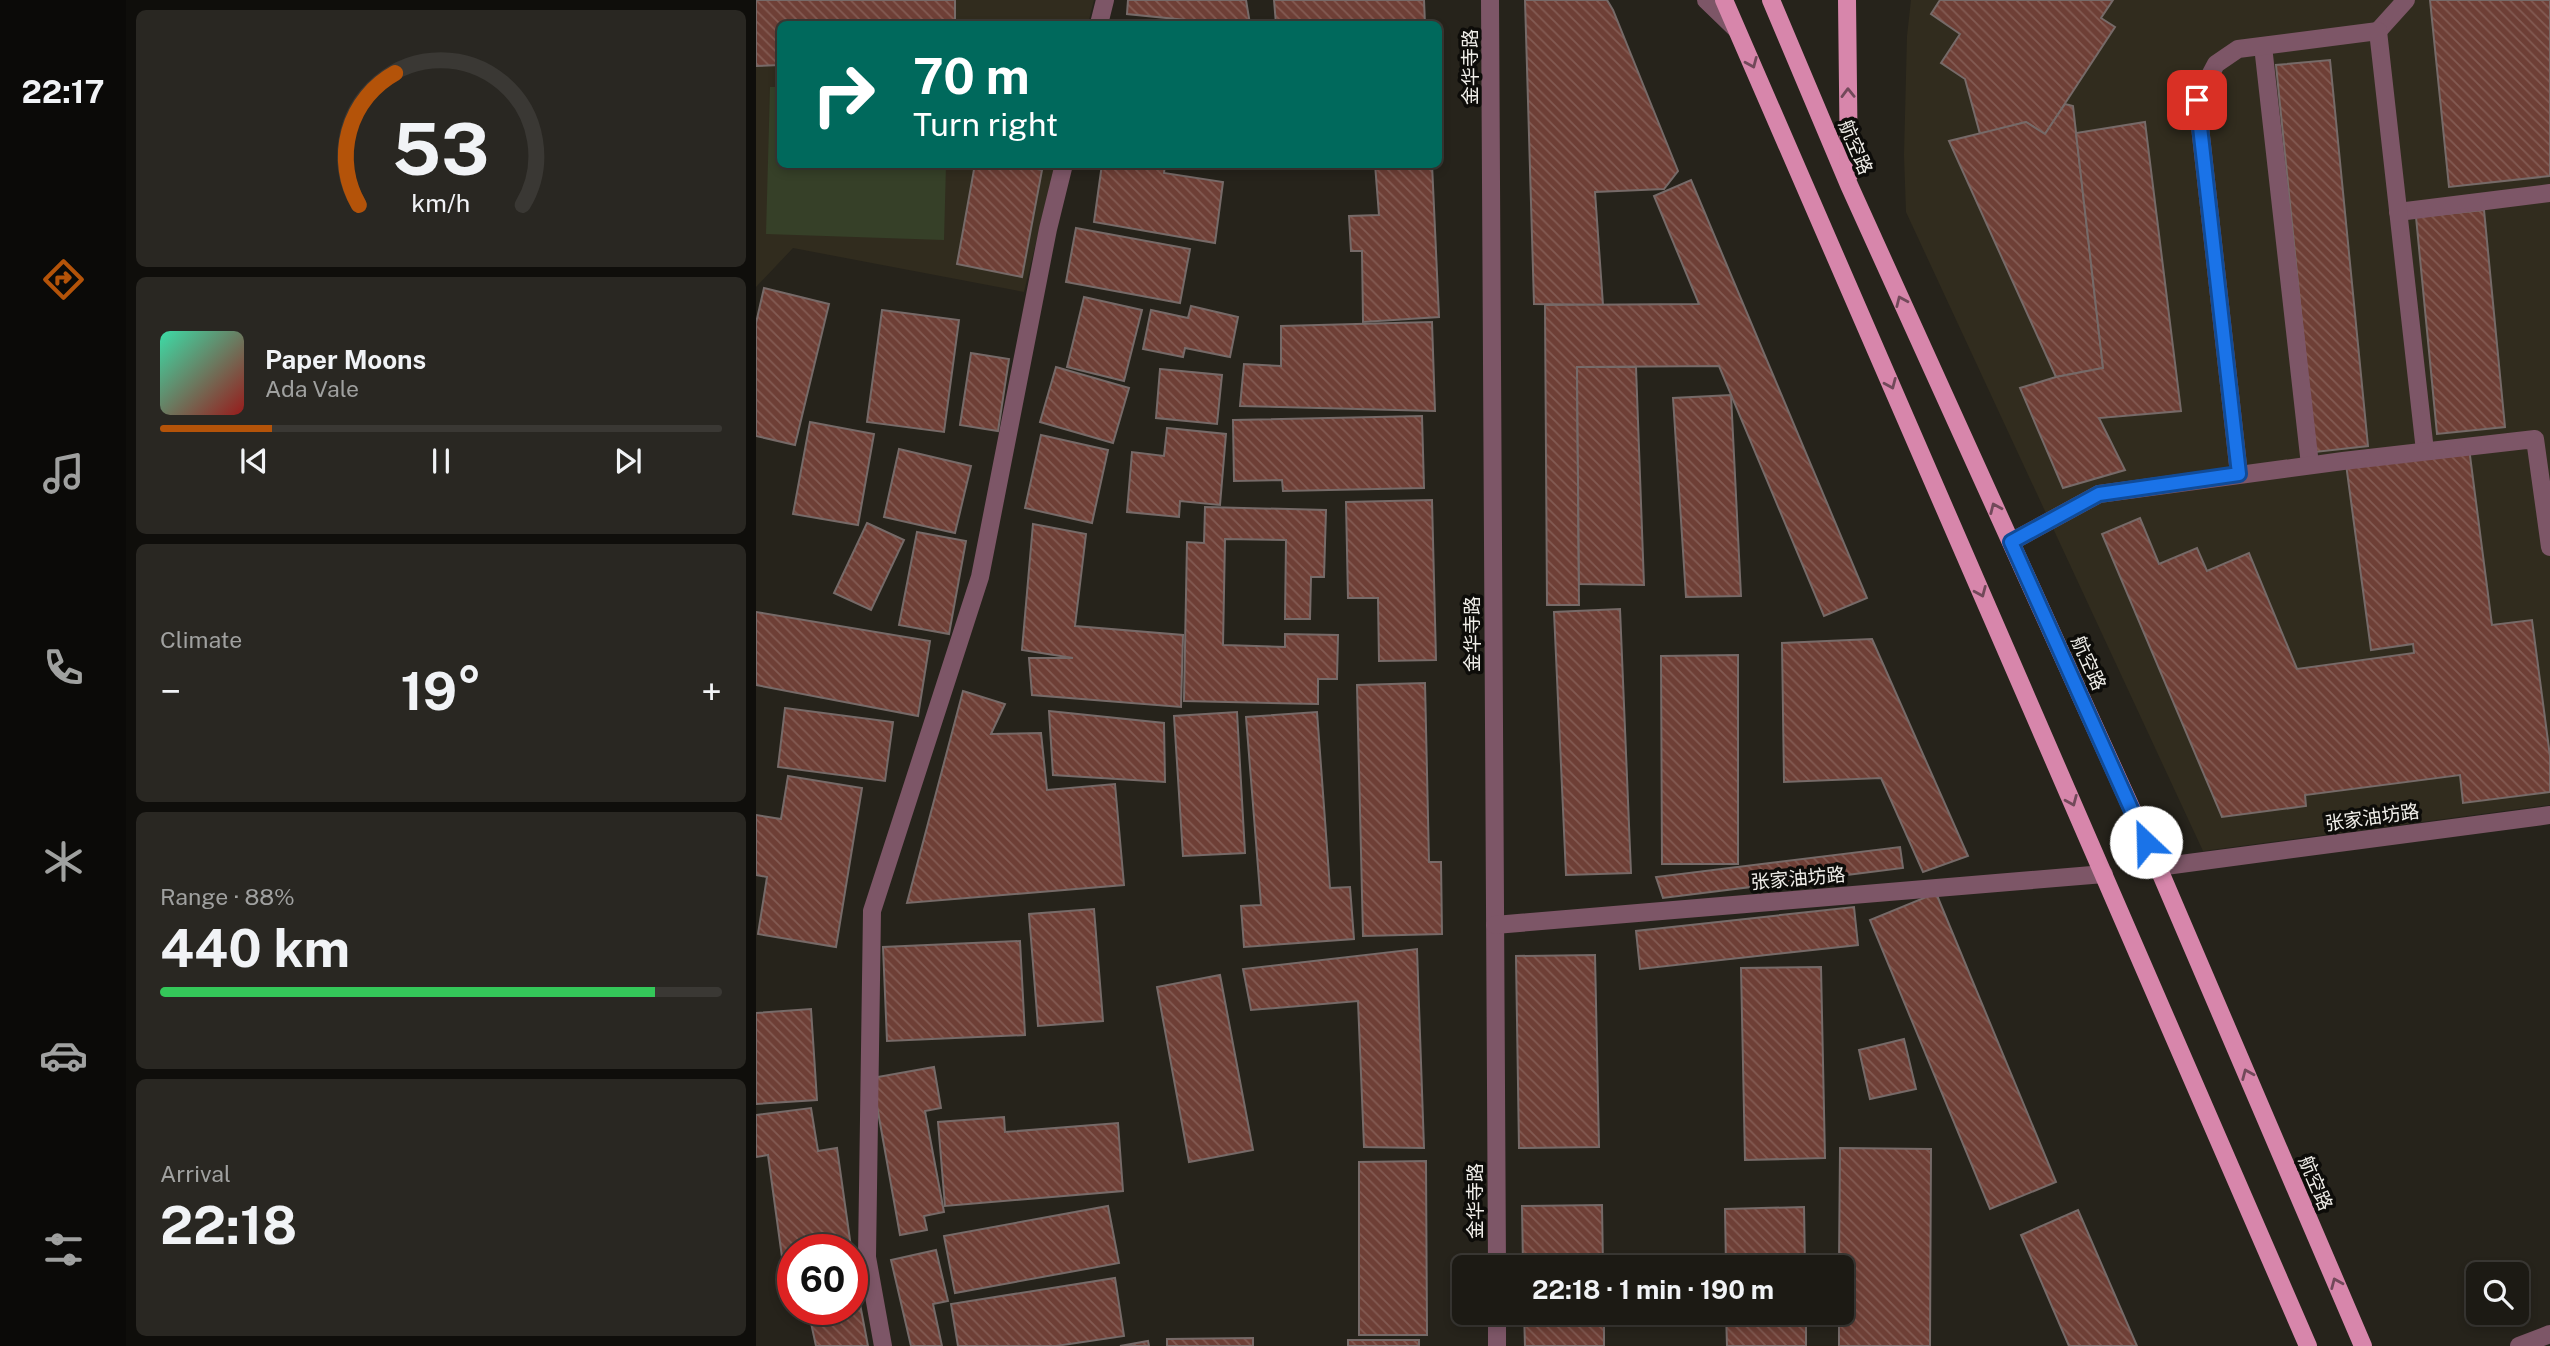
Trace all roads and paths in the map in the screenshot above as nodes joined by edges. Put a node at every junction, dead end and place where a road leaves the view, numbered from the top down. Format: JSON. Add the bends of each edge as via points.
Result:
{"nodes":[{"id":1,"x":1105,"y":0,"type":"edge"},
{"id":2,"x":1490,"y":0,"type":"edge"},
{"id":3,"x":1706,"y":0,"type":"edge"},
{"id":4,"x":1724,"y":0,"type":"edge"},
{"id":5,"x":1771,"y":0,"type":"edge"},
{"id":6,"x":1847,"y":0,"type":"edge"},
{"id":7,"x":2406,"y":0,"type":"edge"},
{"id":8,"x":1100,"y":21,"type":"edge"},
{"id":9,"x":1737,"y":29,"type":"junction"},
{"id":10,"x":2378,"y":31,"type":"junction"},
{"id":11,"x":2263,"y":46,"type":"junction"},
{"id":12,"x":1063,"y":168,"type":"edge"},
{"id":13,"x":1849,"y":186,"type":"junction"},
{"id":14,"x":2550,"y":193,"type":"edge"},
{"id":15,"x":2398,"y":212,"type":"junction"},
{"id":16,"x":2425,"y":452,"type":"junction"},
{"id":17,"x":2310,"y":465,"type":"junction"},
{"id":18,"x":2239,"y":474,"type":"junction"},
{"id":19,"x":2011,"y":542,"type":"junction"},
{"id":20,"x":2550,"y":547,"type":"edge"},
{"id":21,"x":2550,"y":815,"type":"edge"},
{"id":22,"x":2158,"y":867,"type":"junction"},
{"id":23,"x":2104,"y":874,"type":"junction"},
{"id":24,"x":1495,"y":925,"type":"junction"},
{"id":25,"x":1497,"y":1255,"type":"edge"},
{"id":26,"x":1497,"y":1325,"type":"edge"},
{"id":27,"x":2550,"y":1334,"type":"edge"},
{"id":28,"x":883,"y":1346,"type":"edge"},
{"id":29,"x":1497,"y":1346,"type":"edge"},
{"id":30,"x":2308,"y":1346,"type":"edge"},
{"id":31,"x":2363,"y":1346,"type":"edge"},
{"id":32,"x":2519,"y":1346,"type":"edge"}],
"edges":[{"from":1,"to":8,"type":"street"},
{"from":2,"to":24,"type":"street","name":"金华寺路"},
{"from":3,"to":9,"type":"street"},
{"from":4,"to":9,"type":"main road"},
{"from":5,"to":13,"type":"main road","name":"航空路"},
{"from":13,"to":6,"type":"main road","one_way":true},
{"from":7,"to":10,"type":"street"},
{"from":9,"to":23,"type":"main road","one_way":true},
{"from":10,"to":11,"type":"street"},
{"from":10,"to":15,"type":"street"},
{"from":11,"to":17,"type":"street"},
{"from":11,"to":18,"type":"street","via":[[2238,49],[2216,64],[2197,100]]},
{"from":12,"to":28,"type":"street","via":[[980,577],[872,911],[867,1257]]},
{"from":19,"to":13,"type":"main road","name":"航空路","one_way":true},
{"from":14,"to":15,"type":"street"},
{"from":15,"to":16,"type":"street"},
{"from":16,"to":17,"type":"street"},
{"from":16,"to":20,"type":"street","via":[[2535,439]]},
{"from":17,"to":18,"type":"street"},
{"from":18,"to":19,"type":"street","via":[[2099,494]]},
{"from":19,"to":22,"type":"main road","name":"航空路"},
{"from":21,"to":22,"type":"street","name":"张家油坊路"},
{"from":31,"to":22,"type":"main road","name":"航空路","one_way":true},
{"from":23,"to":24,"type":"street","name":"张家油坊路"},
{"from":23,"to":30,"type":"main road"},
{"from":24,"to":25,"type":"street","name":"金华寺路"},
{"from":26,"to":29,"type":"street"},
{"from":27,"to":32,"type":"street"}]}
